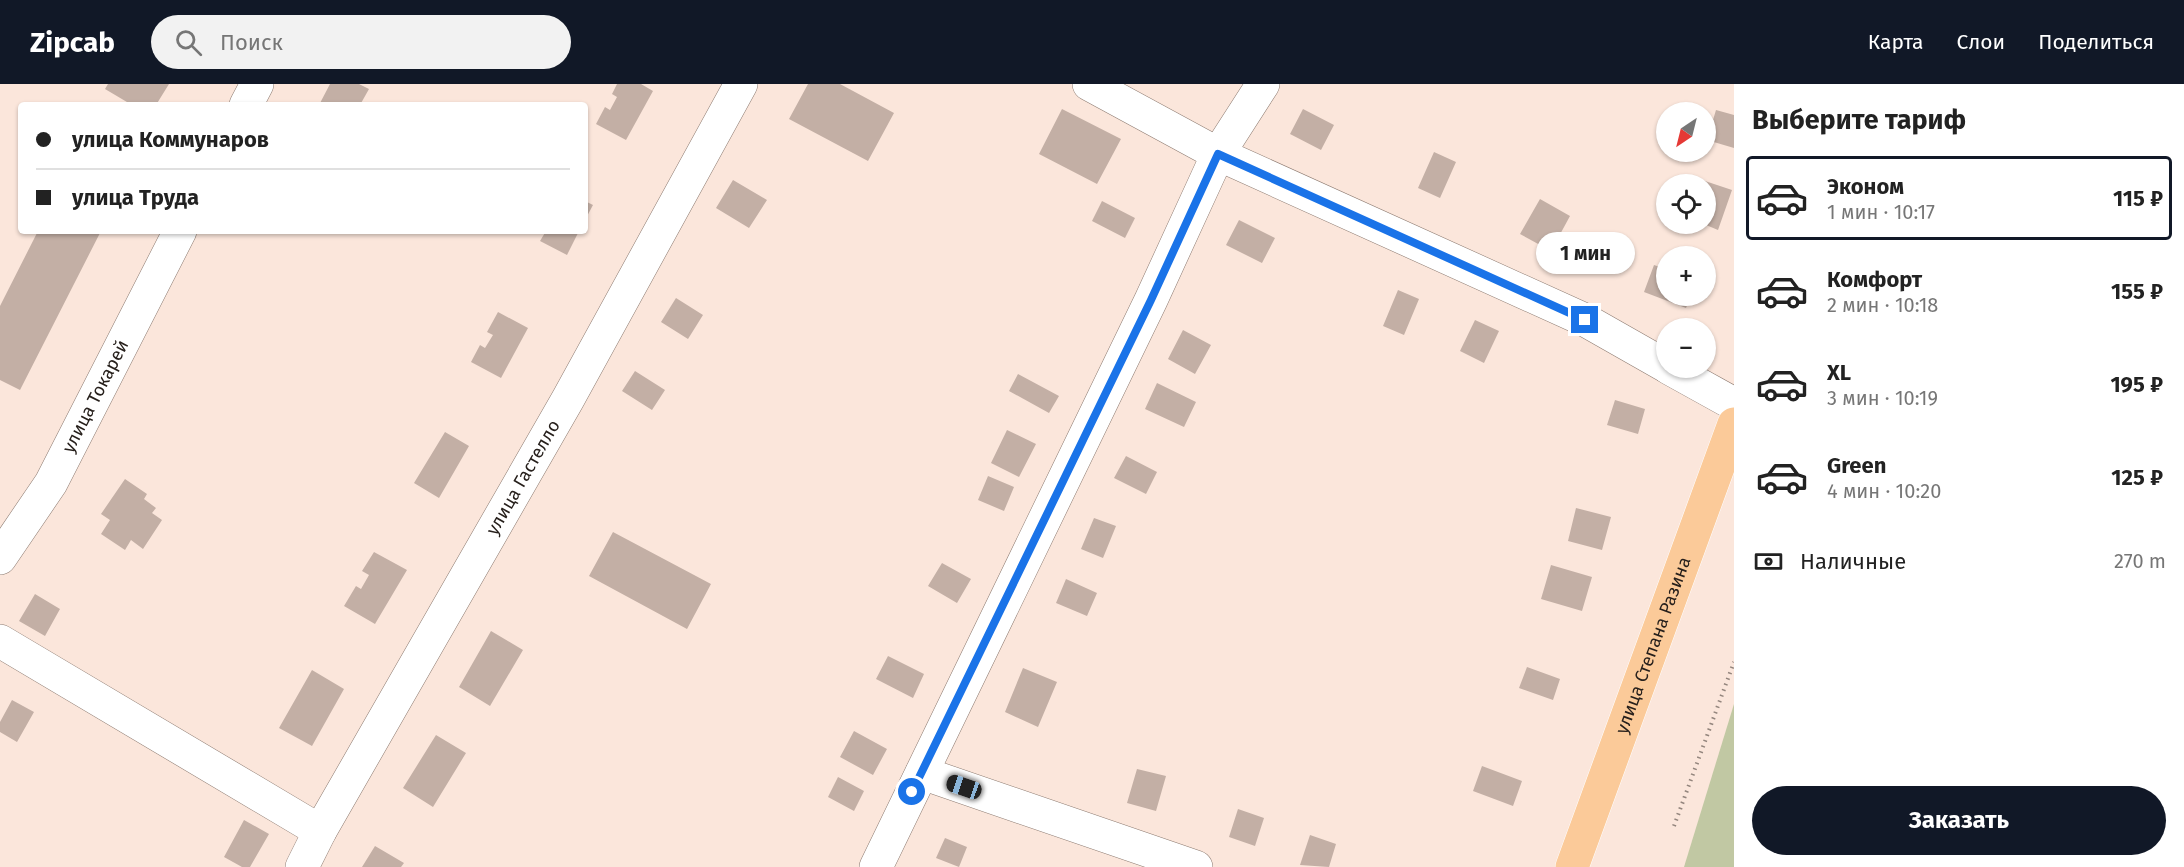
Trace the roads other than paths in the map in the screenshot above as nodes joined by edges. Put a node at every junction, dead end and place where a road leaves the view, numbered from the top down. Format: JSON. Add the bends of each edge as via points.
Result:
{"nodes":[{"id":1,"x":257,"y":84,"type":"edge"},
{"id":2,"x":741,"y":84,"type":"edge"},
{"id":3,"x":1089,"y":84,"type":"edge"},
{"id":4,"x":1263,"y":84,"type":"edge"},
{"id":5,"x":248,"y":102,"type":"edge"},
{"id":6,"x":1218,"y":154,"type":"junction"},
{"id":7,"x":178,"y":234,"type":"edge"},
{"id":8,"x":1656,"y":360,"type":"edge"},
{"id":9,"x":1688,"y":378,"type":"edge"},
{"id":10,"x":1734,"y":404,"type":"edge"},
{"id":11,"x":1734,"y":424,"type":"edge"},
{"id":12,"x":0,"y":558,"type":"edge"},
{"id":13,"x":0,"y":641,"type":"edge"},
{"id":14,"x":922,"y":773,"type":"junction"},
{"id":15,"x":320,"y":831,"type":"junction"},
{"id":16,"x":302,"y":867,"type":"edge"},
{"id":17,"x":876,"y":867,"type":"edge"},
{"id":18,"x":1197,"y":867,"type":"edge"},
{"id":19,"x":1572,"y":867,"type":"edge"}],
"edges":[{"from":1,"to":5,"type":"street"},
{"from":2,"to":15,"type":"street","name":"улица Гастелло","via":[[568,399]]},
{"from":3,"to":6,"type":"street"},
{"from":4,"to":6,"type":"street"},
{"from":6,"to":8,"type":"street","via":[[1585,320]]},
{"from":6,"to":14,"type":"street"},
{"from":7,"to":12,"type":"street","name":"улица Токарей","via":[[51,483]]},
{"from":9,"to":10,"type":"street"},
{"from":11,"to":19,"type":"main road","name":"улица Степана Разина"},
{"from":13,"to":15,"type":"street"},
{"from":14,"to":17,"type":"street"},
{"from":14,"to":18,"type":"street"},
{"from":15,"to":16,"type":"street","name":"улица Гастелло"}]}
